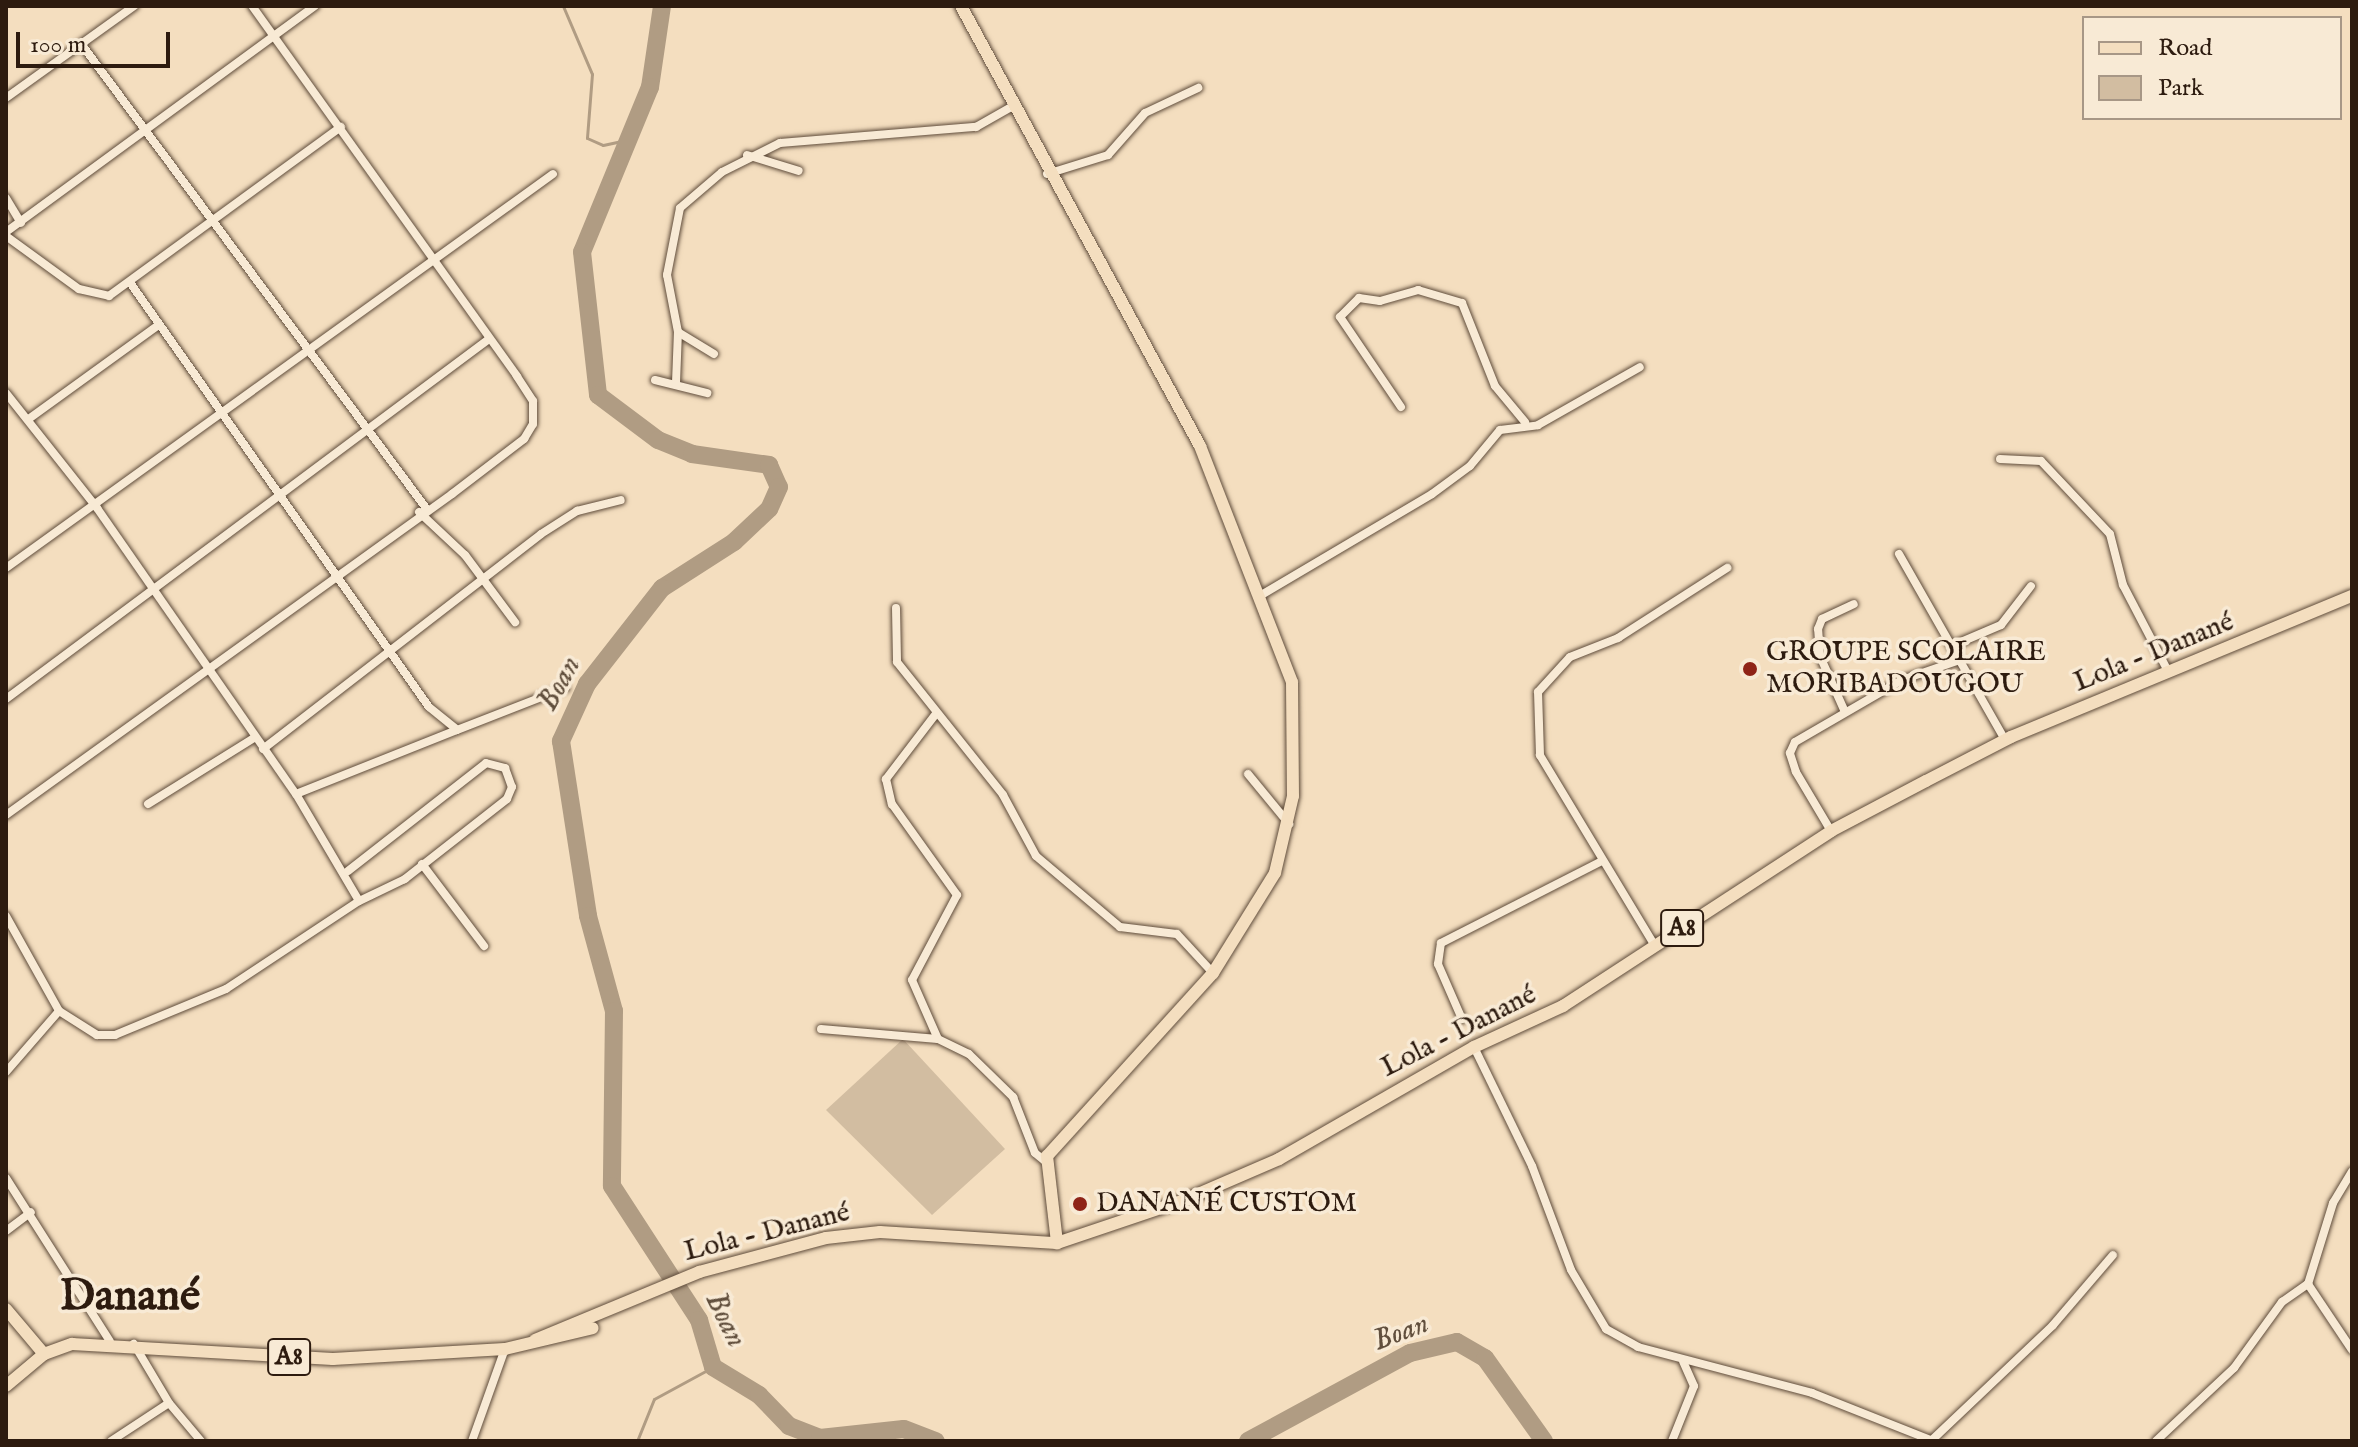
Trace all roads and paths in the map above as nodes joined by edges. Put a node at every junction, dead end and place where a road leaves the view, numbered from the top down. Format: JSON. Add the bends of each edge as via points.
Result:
{"nodes":[{"id":1,"x":134,"y":6,"type":"edge"},
{"id":2,"x":252,"y":6,"type":"edge"},
{"id":3,"x":315,"y":6,"type":"edge"},
{"id":4,"x":961,"y":6,"type":"edge"},
{"id":5,"x":276,"y":38,"type":"junction"},
{"id":6,"x":82,"y":45,"type":"junction"},
{"id":7,"x":1198,"y":88,"type":"dead end"},
{"id":8,"x":6,"y":98,"type":"edge"},
{"id":9,"x":1013,"y":106,"type":"junction"},
{"id":10,"x":148,"y":127,"type":"junction"},
{"id":11,"x":341,"y":127,"type":"junction"},
{"id":12,"x":747,"y":155,"type":"junction"},
{"id":13,"x":799,"y":171,"type":"dead end"},
{"id":14,"x":553,"y":174,"type":"dead end"},
{"id":15,"x":1047,"y":174,"type":"junction"},
{"id":16,"x":6,"y":198,"type":"edge"},
{"id":17,"x":212,"y":222,"type":"junction"},
{"id":18,"x":21,"y":223,"type":"junction"},
{"id":19,"x":6,"y":234,"type":"edge"},
{"id":20,"x":438,"y":258,"type":"junction"},
{"id":21,"x":131,"y":284,"type":"junction"},
{"id":22,"x":157,"y":326,"type":"junction"},
{"id":23,"x":678,"y":332,"type":"junction"},
{"id":24,"x":489,"y":339,"type":"junction"},
{"id":25,"x":310,"y":349,"type":"junction"},
{"id":26,"x":714,"y":354,"type":"dead end"},
{"id":27,"x":1640,"y":367,"type":"dead end"},
{"id":28,"x":655,"y":380,"type":"dead end"},
{"id":29,"x":676,"y":383,"type":"junction"},
{"id":30,"x":6,"y":393,"type":"edge"},
{"id":31,"x":707,"y":393,"type":"dead end"},
{"id":32,"x":1401,"y":407,"type":"dead end"},
{"id":33,"x":225,"y":417,"type":"junction"},
{"id":34,"x":30,"y":418,"type":"junction"},
{"id":35,"x":1525,"y":422,"type":"junction"},
{"id":36,"x":370,"y":431,"type":"junction"},
{"id":37,"x":2000,"y":459,"type":"dead end"},
{"id":38,"x":281,"y":494,"type":"junction"},
{"id":39,"x":621,"y":500,"type":"dead end"},
{"id":40,"x":97,"y":508,"type":"junction"},
{"id":41,"x":422,"y":510,"type":"junction"},
{"id":42,"x":1899,"y":554,"type":"dead end"},
{"id":43,"x":7,"y":564,"type":"edge"},
{"id":44,"x":1727,"y":568,"type":"dead end"},
{"id":45,"x":337,"y":571,"type":"junction"},
{"id":46,"x":481,"y":577,"type":"junction"},
{"id":47,"x":2031,"y":586,"type":"dead end"},
{"id":48,"x":151,"y":588,"type":"junction"},
{"id":49,"x":1263,"y":594,"type":"junction"},
{"id":50,"x":2352,"y":596,"type":"edge"},
{"id":51,"x":1854,"y":604,"type":"dead end"},
{"id":52,"x":896,"y":608,"type":"dead end"},
{"id":53,"x":515,"y":622,"type":"dead end"},
{"id":54,"x":1954,"y":645,"type":"junction"},
{"id":55,"x":388,"y":651,"type":"junction"},
{"id":56,"x":1960,"y":660,"type":"junction"},
{"id":57,"x":203,"y":668,"type":"junction"},
{"id":58,"x":2169,"y":673,"type":"junction"},
{"id":59,"x":565,"y":688,"type":"dead end"},
{"id":60,"x":6,"y":699,"type":"edge"},
{"id":61,"x":1845,"y":712,"type":"junction"},
{"id":62,"x":935,"y":715,"type":"junction"},
{"id":63,"x":457,"y":730,"type":"junction"},
{"id":64,"x":254,"y":738,"type":"junction"},
{"id":65,"x":2005,"y":740,"type":"junction"},
{"id":66,"x":263,"y":749,"type":"junction"},
{"id":67,"x":1248,"y":774,"type":"dead end"},
{"id":68,"x":296,"y":794,"type":"junction"},
{"id":69,"x":148,"y":804,"type":"dead end"},
{"id":70,"x":6,"y":815,"type":"edge"},
{"id":71,"x":1289,"y":824,"type":"junction"},
{"id":72,"x":1831,"y":831,"type":"junction"},
{"id":73,"x":1602,"y":861,"type":"junction"},
{"id":74,"x":422,"y":864,"type":"junction"},
{"id":75,"x":348,"y":871,"type":"junction"},
{"id":76,"x":359,"y":901,"type":"junction"},
{"id":77,"x":6,"y":916,"type":"edge"},
{"id":78,"x":484,"y":946,"type":"dead end"},
{"id":79,"x":1655,"y":946,"type":"junction"},
{"id":80,"x":1213,"y":973,"type":"junction"},
{"id":81,"x":59,"y":1011,"type":"junction"},
{"id":82,"x":1462,"y":1019,"type":"dead end"},
{"id":83,"x":821,"y":1029,"type":"dead end"},
{"id":84,"x":938,"y":1039,"type":"junction"},
{"id":85,"x":1474,"y":1047,"type":"junction"},
{"id":86,"x":6,"y":1072,"type":"edge"},
{"id":87,"x":1045,"y":1161,"type":"junction"},
{"id":88,"x":2352,"y":1171,"type":"edge"},
{"id":89,"x":6,"y":1178,"type":"edge"},
{"id":90,"x":31,"y":1212,"type":"junction"},
{"id":91,"x":6,"y":1231,"type":"edge"},
{"id":92,"x":1057,"y":1243,"type":"junction"},
{"id":93,"x":2113,"y":1255,"type":"dead end"},
{"id":94,"x":2308,"y":1284,"type":"junction"},
{"id":95,"x":6,"y":1309,"type":"edge"},
{"id":96,"x":593,"y":1328,"type":"dead end"},
{"id":97,"x":535,"y":1340,"type":"junction"},
{"id":98,"x":110,"y":1341,"type":"junction"},
{"id":99,"x":133,"y":1344,"type":"junction"},
{"id":100,"x":505,"y":1349,"type":"junction"},
{"id":101,"x":2352,"y":1350,"type":"edge"},
{"id":102,"x":44,"y":1354,"type":"junction"},
{"id":103,"x":1683,"y":1360,"type":"junction"},
{"id":104,"x":6,"y":1386,"type":"edge"},
{"id":105,"x":169,"y":1403,"type":"junction"},
{"id":106,"x":111,"y":1441,"type":"edge"},
{"id":107,"x":199,"y":1441,"type":"edge"},
{"id":108,"x":472,"y":1441,"type":"edge"},
{"id":109,"x":1672,"y":1441,"type":"edge"},
{"id":110,"x":1933,"y":1441,"type":"edge"},
{"id":111,"x":2156,"y":1441,"type":"edge"}],
"edges":[{"from":1,"to":6,"type":"street"},
{"from":2,"to":5,"type":"street"},
{"from":3,"to":5,"type":"street"},
{"from":4,"to":9,"type":"main road"},
{"from":5,"to":10,"type":"street"},
{"from":5,"to":11,"type":"street"},
{"from":6,"to":8,"type":"street"},
{"from":6,"to":10,"type":"street"},
{"from":7,"to":15,"type":"street","via":[[1145,113],[1108,155]]},
{"from":9,"to":12,"type":"street","via":[[976,127],[780,143]]},
{"from":9,"to":15,"type":"main road"},
{"from":10,"to":17,"type":"street"},
{"from":10,"to":18,"type":"street"},
{"from":11,"to":17,"type":"street"},
{"from":11,"to":20,"type":"street"},
{"from":12,"to":13,"type":"street"},
{"from":12,"to":23,"type":"street","via":[[680,208],[667,275]]},
{"from":14,"to":20,"type":"street"},
{"from":15,"to":49,"type":"main road","via":[[1195,436]]},
{"from":16,"to":18,"type":"street"},
{"from":17,"to":21,"type":"street"},
{"from":17,"to":25,"type":"street"},
{"from":18,"to":19,"type":"street"},
{"from":19,"to":21,"type":"street","via":[[97,298]]},
{"from":20,"to":24,"type":"street"},
{"from":20,"to":25,"type":"street"},
{"from":21,"to":22,"type":"street"},
{"from":22,"to":33,"type":"street"},
{"from":22,"to":34,"type":"street"},
{"from":23,"to":26,"type":"street"},
{"from":23,"to":29,"type":"street"},
{"from":24,"to":36,"type":"street"},
{"from":24,"to":41,"type":"street","via":[[533,401],[533,424],[524,439]]},
{"from":25,"to":33,"type":"street"},
{"from":25,"to":36,"type":"street"},
{"from":27,"to":35,"type":"street","via":[[1538,425]]},
{"from":28,"to":29,"type":"street"},
{"from":29,"to":31,"type":"street"},
{"from":30,"to":34,"type":"street"},
{"from":32,"to":35,"type":"street","via":[[1340,317],[1359,298],[1380,301],[1418,290],[1462,303],[1495,386]]},
{"from":33,"to":38,"type":"street"},
{"from":33,"to":40,"type":"street"},
{"from":34,"to":40,"type":"street"},
{"from":35,"to":49,"type":"street","via":[[1494,434],[1470,466],[1432,494]]},
{"from":36,"to":38,"type":"street"},
{"from":36,"to":41,"type":"street"},
{"from":37,"to":58,"type":"street","via":[[2041,461],[2110,534],[2123,585]]},
{"from":38,"to":45,"type":"street"},
{"from":38,"to":48,"type":"street"},
{"from":39,"to":46,"type":"street","via":[[577,511]]},
{"from":40,"to":43,"type":"street"},
{"from":40,"to":48,"type":"street"},
{"from":41,"to":45,"type":"street"},
{"from":41,"to":46,"type":"street"},
{"from":42,"to":54,"type":"street"},
{"from":44,"to":73,"type":"street","via":[[1618,638],[1570,657],[1538,692],[1540,755]]},
{"from":45,"to":55,"type":"street"},
{"from":45,"to":57,"type":"street"},
{"from":46,"to":53,"type":"street"},
{"from":46,"to":55,"type":"street"},
{"from":47,"to":54,"type":"street","via":[[2001,625]]},
{"from":48,"to":57,"type":"street"},
{"from":48,"to":60,"type":"street"},
{"from":49,"to":71,"type":"main road","via":[[1292,682]]},
{"from":50,"to":58,"type":"main road","name":"Lola - Danané","number":"A8"},
{"from":51,"to":61,"type":"street","via":[[1822,619],[1818,629],[1820,656]]},
{"from":52,"to":62,"type":"street","via":[[897,662]]},
{"from":54,"to":56,"type":"street"},
{"from":55,"to":63,"type":"street","via":[[408,685]]},
{"from":55,"to":66,"type":"street"},
{"from":56,"to":61,"type":"street","via":[[1902,680]]},
{"from":56,"to":65,"type":"street"},
{"from":57,"to":64,"type":"street"},
{"from":57,"to":70,"type":"street"},
{"from":58,"to":65,"type":"main road","name":"Lola - Danané","number":"A8"},
{"from":59,"to":63,"type":"street"},
{"from":61,"to":72,"type":"street","via":[[1799,738],[1790,753]]},
{"from":62,"to":80,"type":"street","via":[[1003,795],[1052,872],[1120,927],[1177,934]]},
{"from":62,"to":84,"type":"street","via":[[886,779],[892,804],[957,895],[912,980]]},
{"from":63,"to":68,"type":"street"},
{"from":64,"to":66,"type":"street"},
{"from":64,"to":69,"type":"street"},
{"from":65,"to":72,"type":"main road","name":"Lola - Danané","number":"A8"},
{"from":66,"to":68,"type":"street"},
{"from":67,"to":71,"type":"street"},
{"from":68,"to":75,"type":"street"},
{"from":71,"to":80,"type":"main road","via":[[1275,873]]},
{"from":72,"to":79,"type":"main road","name":"Lola - Danané","number":"A8"},
{"from":73,"to":79,"type":"street"},
{"from":73,"to":82,"type":"street","via":[[1441,943],[1438,964]]},
{"from":74,"to":75,"type":"street","via":[[511,794],[498,762],[486,763]]},
{"from":74,"to":76,"type":"street"},
{"from":74,"to":78,"type":"street"},
{"from":75,"to":76,"type":"street"},
{"from":76,"to":81,"type":"street","via":[[226,989],[115,1035],[97,1035]]},
{"from":77,"to":81,"type":"street"},
{"from":79,"to":85,"type":"main road","name":"Lola - Danané","number":"A8","via":[[1563,1006]]},
{"from":80,"to":87,"type":"main road"},
{"from":81,"to":86,"type":"street"},
{"from":83,"to":84,"type":"street"},
{"from":84,"to":87,"type":"street","via":[[969,1054],[1013,1097]]},
{"from":85,"to":92,"type":"main road","name":"Lola - Danané","number":"A8","via":[[1279,1159]]},
{"from":85,"to":103,"type":"street","via":[[1599,1321],[1621,1339]]},
{"from":87,"to":92,"type":"main road"},
{"from":88,"to":94,"type":"street","via":[[2333,1203]]},
{"from":89,"to":90,"type":"street"},
{"from":90,"to":91,"type":"street"},
{"from":90,"to":98,"type":"street"},
{"from":92,"to":97,"type":"main road","name":"Lola - Danané","number":"A8","via":[[880,1232],[826,1238],[699,1272]]},
{"from":93,"to":110,"type":"street","via":[[2053,1325]]},
{"from":94,"to":101,"type":"street"},
{"from":94,"to":111,"type":"street","via":[[2282,1302],[2234,1368]]},
{"from":95,"to":102,"type":"main road"},
{"from":96,"to":97,"type":"main road","name":"Lola - Danané","number":"A8"},
{"from":97,"to":100,"type":"main road","name":"Lola - Danané","number":"A8"},
{"from":98,"to":99,"type":"main road","name":"Lola - Danané","number":"A8"},
{"from":98,"to":102,"type":"main road","name":"Lola - Danané","number":"A8"},
{"from":99,"to":100,"type":"main road","name":"Lola - Danané","number":"A8","via":[[333,1359]]},
{"from":99,"to":105,"type":"street"},
{"from":100,"to":108,"type":"street"},
{"from":102,"to":104,"type":"main road","number":"A8"},
{"from":103,"to":109,"type":"street","via":[[1694,1386]]},
{"from":103,"to":110,"type":"street","via":[[1812,1393]]},
{"from":105,"to":106,"type":"street"},
{"from":105,"to":107,"type":"street"}]}
